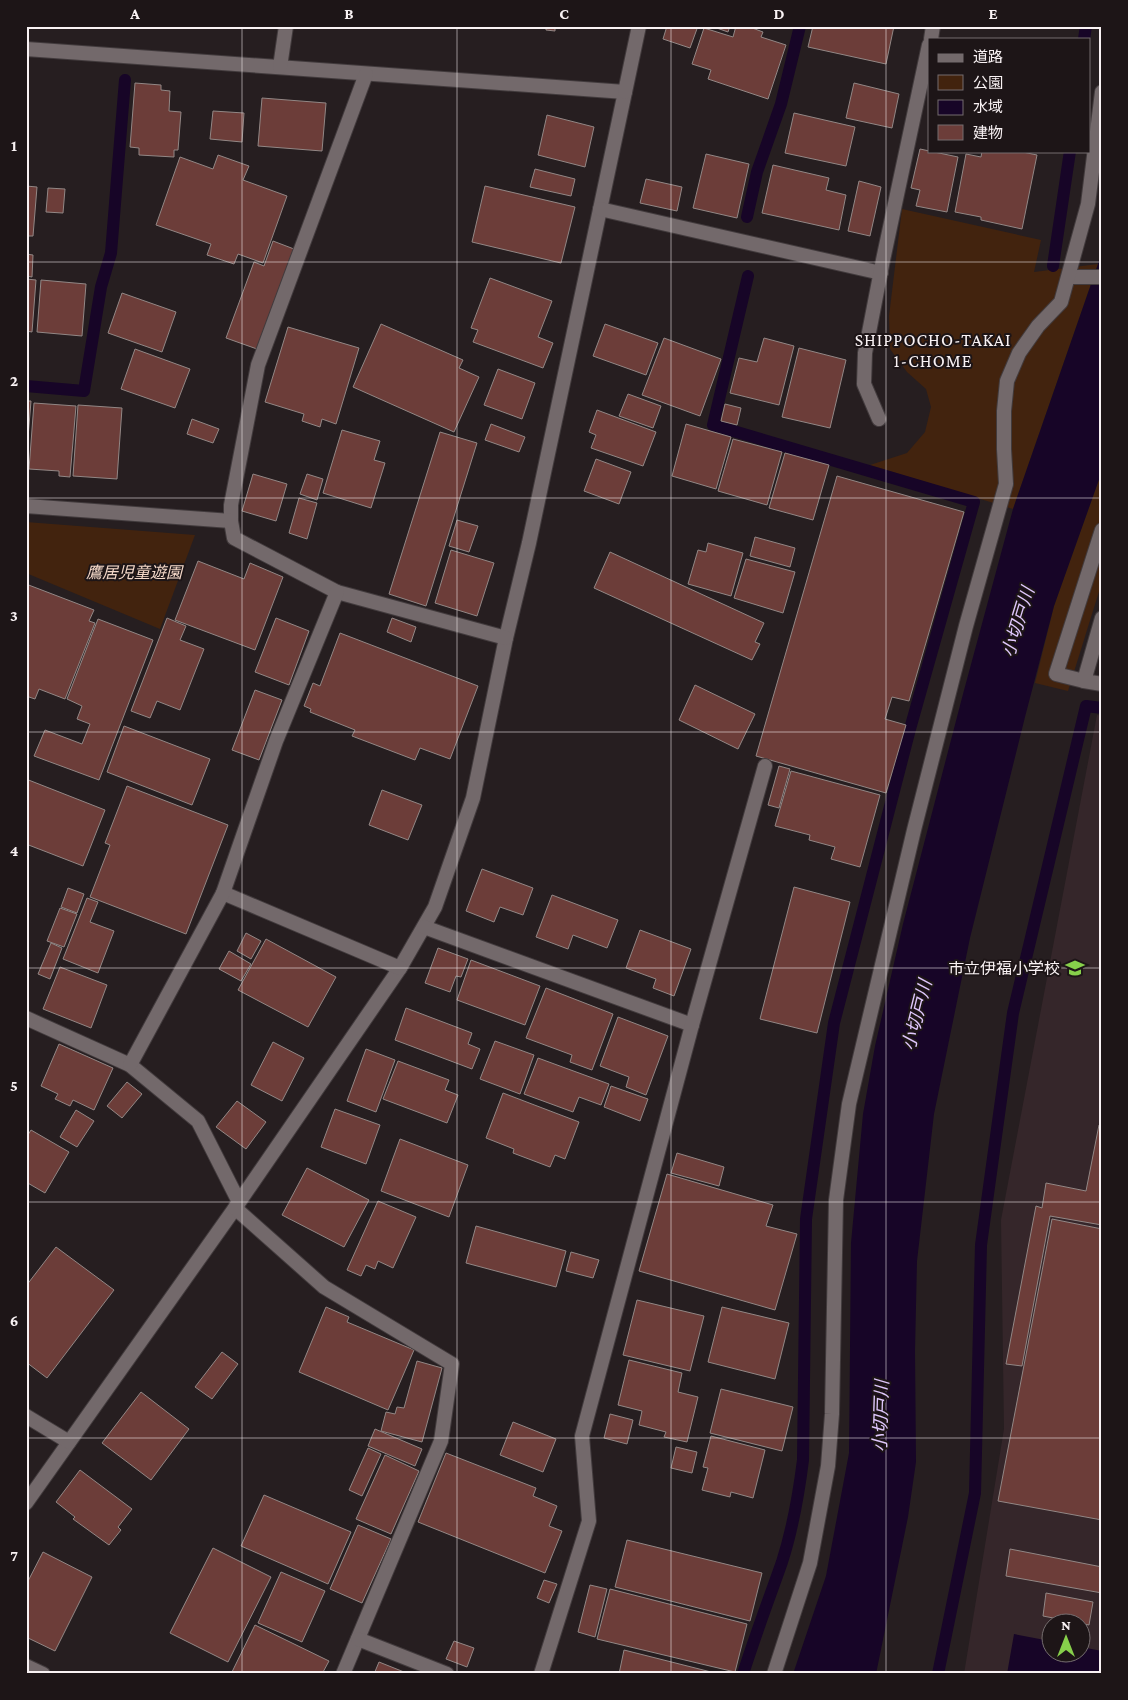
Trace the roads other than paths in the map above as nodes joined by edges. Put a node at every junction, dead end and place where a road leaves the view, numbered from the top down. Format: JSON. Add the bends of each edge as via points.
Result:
{"nodes":[{"id":1,"x":286,"y":26,"type":"edge"},
{"id":2,"x":640,"y":26,"type":"edge"},
{"id":3,"x":26,"y":49,"type":"edge"},
{"id":4,"x":928,"y":50,"type":"edge"},
{"id":5,"x":280,"y":67,"type":"junction"},
{"id":6,"x":366,"y":74,"type":"junction"},
{"id":7,"x":625,"y":92,"type":"junction"},
{"id":8,"x":1102,"y":92,"type":"edge"},
{"id":9,"x":600,"y":209,"type":"junction"},
{"id":10,"x":881,"y":273,"type":"junction"},
{"id":11,"x":1072,"y":277,"type":"junction"},
{"id":12,"x":1102,"y":277,"type":"edge"},
{"id":13,"x":878,"y":419,"type":"dead end"},
{"id":14,"x":26,"y":506,"type":"edge"},
{"id":15,"x":231,"y":521,"type":"junction"},
{"id":16,"x":1102,"y":530,"type":"edge"},
{"id":17,"x":337,"y":592,"type":"junction"},
{"id":18,"x":1102,"y":618,"type":"edge"},
{"id":19,"x":506,"y":638,"type":"junction"},
{"id":20,"x":1084,"y":681,"type":"junction"},
{"id":21,"x":1102,"y":684,"type":"edge"},
{"id":22,"x":765,"y":766,"type":"dead end"},
{"id":23,"x":223,"y":893,"type":"junction"},
{"id":24,"x":424,"y":927,"type":"junction"},
{"id":25,"x":400,"y":968,"type":"junction"},
{"id":26,"x":26,"y":1018,"type":"edge"},
{"id":27,"x":692,"y":1025,"type":"junction"},
{"id":28,"x":130,"y":1065,"type":"junction"},
{"id":29,"x":237,"y":1205,"type":"junction"},
{"id":30,"x":26,"y":1416,"type":"edge"},
{"id":31,"x":69,"y":1442,"type":"junction"},
{"id":32,"x":26,"y":1503,"type":"edge"},
{"id":33,"x":358,"y":1639,"type":"junction"},
{"id":34,"x":26,"y":1666,"type":"edge"},
{"id":35,"x":43,"y":1674,"type":"edge"},
{"id":36,"x":343,"y":1674,"type":"edge"},
{"id":37,"x":447,"y":1674,"type":"edge"},
{"id":38,"x":541,"y":1674,"type":"edge"},
{"id":39,"x":774,"y":1674,"type":"edge"}],
"edges":[{"from":1,"to":5,"type":"street"},
{"from":2,"to":7,"type":"street"},
{"from":3,"to":5,"type":"street"},
{"from":4,"to":10,"type":"street"},
{"from":5,"to":6,"type":"street"},
{"from":6,"to":7,"type":"street"},
{"from":6,"to":15,"type":"street","via":[[258,365],[231,505]]},
{"from":7,"to":9,"type":"street"},
{"from":8,"to":11,"type":"street","via":[[1088,204]]},
{"from":9,"to":10,"type":"street"},
{"from":9,"to":19,"type":"street"},
{"from":10,"to":13,"type":"street","via":[[865,353],[864,384]]},
{"from":11,"to":12,"type":"street"},
{"from":11,"to":39,"type":"street","via":[[1061,302],[1019,353],[1007,381],[1004,411],[1006,484],[914,830],[849,1104],[836,1200],[828,1466],[810,1563]]},
{"from":14,"to":15,"type":"street"},
{"from":15,"to":17,"type":"street","via":[[234,538]]},
{"from":16,"to":20,"type":"street","via":[[1056,674]]},
{"from":17,"to":19,"type":"street"},
{"from":17,"to":23,"type":"street","via":[[276,740]]},
{"from":18,"to":20,"type":"street"},
{"from":19,"to":24,"type":"street","via":[[473,798]]},
{"from":20,"to":21,"type":"street"},
{"from":22,"to":27,"type":"street"},
{"from":23,"to":25,"type":"street"},
{"from":23,"to":28,"type":"street"},
{"from":24,"to":25,"type":"street"},
{"from":24,"to":27,"type":"street"},
{"from":25,"to":29,"type":"street"},
{"from":26,"to":28,"type":"street"},
{"from":27,"to":38,"type":"street","via":[[582,1436],[590,1521]]},
{"from":28,"to":29,"type":"street","via":[[198,1121]]},
{"from":29,"to":31,"type":"street"},
{"from":29,"to":33,"type":"street","via":[[324,1287],[452,1364],[441,1441]]},
{"from":30,"to":31,"type":"street"},
{"from":31,"to":32,"type":"street"},
{"from":33,"to":36,"type":"street"},
{"from":33,"to":37,"type":"street"},
{"from":34,"to":35,"type":"street"}]}
